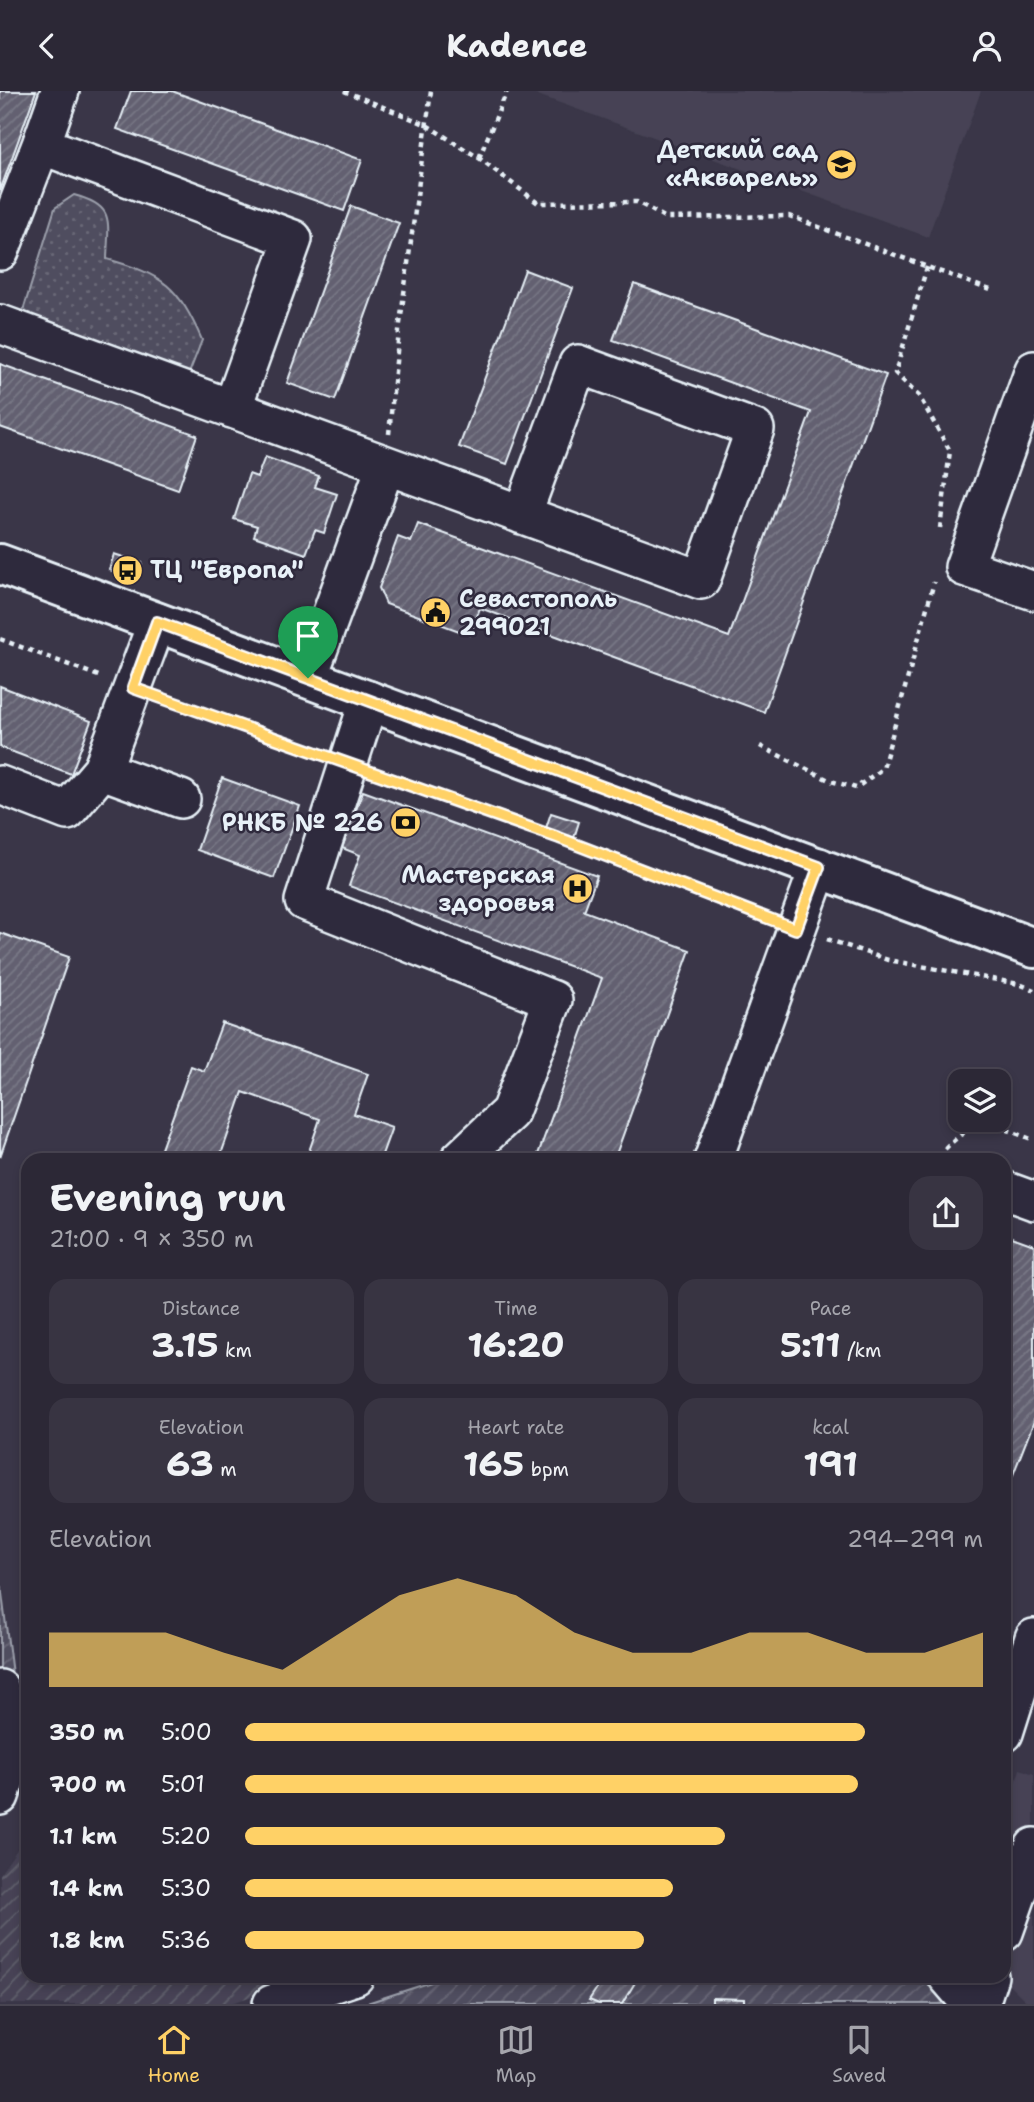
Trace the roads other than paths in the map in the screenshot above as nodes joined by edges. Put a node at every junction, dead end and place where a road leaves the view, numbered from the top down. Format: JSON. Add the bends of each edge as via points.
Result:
{"nodes":[{"id":1,"x":60,"y":91,"type":"edge"},
{"id":2,"x":41,"y":145,"type":"junction"},
{"id":3,"x":0,"y":251,"type":"edge"},
{"id":4,"x":0,"y":324,"type":"edge"},
{"id":5,"x":1034,"y":370,"type":"edge"},
{"id":6,"x":233,"y":409,"type":"junction"},
{"id":7,"x":387,"y":465,"type":"junction"},
{"id":8,"x":522,"y":515,"type":"junction"},
{"id":9,"x":0,"y":564,"type":"edge"},
{"id":10,"x":1034,"y":591,"type":"edge"},
{"id":11,"x":157,"y":622,"type":"junction"},
{"id":12,"x":308,"y":678,"type":"junction"},
{"id":13,"x":369,"y":700,"type":"junction"},
{"id":14,"x":102,"y":770,"type":"junction"},
{"id":15,"x":0,"y":785,"type":"edge"},
{"id":16,"x":181,"y":799,"type":"dead end"},
{"id":17,"x":819,"y":867,"type":"junction"},
{"id":18,"x":1034,"y":948,"type":"edge"},
{"id":19,"x":466,"y":1153,"type":"edge"},
{"id":20,"x":716,"y":1153,"type":"edge"},
{"id":21,"x":1011,"y":1193,"type":"edge"},
{"id":22,"x":1034,"y":1201,"type":"edge"},
{"id":23,"x":1034,"y":1638,"type":"edge"},
{"id":24,"x":0,"y":1689,"type":"edge"},
{"id":25,"x":1011,"y":1711,"type":"edge"},
{"id":26,"x":7,"y":1754,"type":"edge"},
{"id":27,"x":0,"y":1796,"type":"edge"},
{"id":28,"x":1034,"y":1847,"type":"edge"},
{"id":29,"x":1011,"y":1912,"type":"edge"},
{"id":30,"x":334,"y":1983,"type":"edge"},
{"id":31,"x":953,"y":1983,"type":"edge"},
{"id":32,"x":987,"y":1983,"type":"edge"},
{"id":33,"x":272,"y":2004,"type":"edge"},
{"id":34,"x":971,"y":2004,"type":"edge"},
{"id":35,"x":980,"y":2004,"type":"edge"}],
"edges":[{"from":1,"to":2,"type":"street"},
{"from":2,"to":3,"type":"street"},
{"from":2,"to":6,"type":"street","via":[[293,239]]},
{"from":4,"to":6,"type":"street"},
{"from":5,"to":10,"type":"street","via":[[964,567]]},
{"from":6,"to":7,"type":"street"},
{"from":7,"to":8,"type":"street"},
{"from":7,"to":12,"type":"street"},
{"from":8,"to":8,"type":"street","via":[[701,580],[755,429],[578,364]]},
{"from":9,"to":11,"type":"main road"},
{"from":11,"to":12,"type":"main road"},
{"from":11,"to":14,"type":"street"},
{"from":12,"to":13,"type":"main road"},
{"from":13,"to":17,"type":"main road"},
{"from":13,"to":19,"type":"street","via":[[304,901],[552,1000],[510,1112]]},
{"from":14,"to":15,"type":"street","via":[[67,811]]},
{"from":14,"to":16,"type":"street"},
{"from":17,"to":18,"type":"main road"},
{"from":17,"to":20,"type":"street"},
{"from":21,"to":22,"type":"street"},
{"from":23,"to":25,"type":"street"},
{"from":24,"to":26,"type":"street"},
{"from":26,"to":27,"type":"street"},
{"from":28,"to":29,"type":"street"},
{"from":30,"to":33,"type":"street"},
{"from":31,"to":34,"type":"street"},
{"from":32,"to":35,"type":"street"}]}
